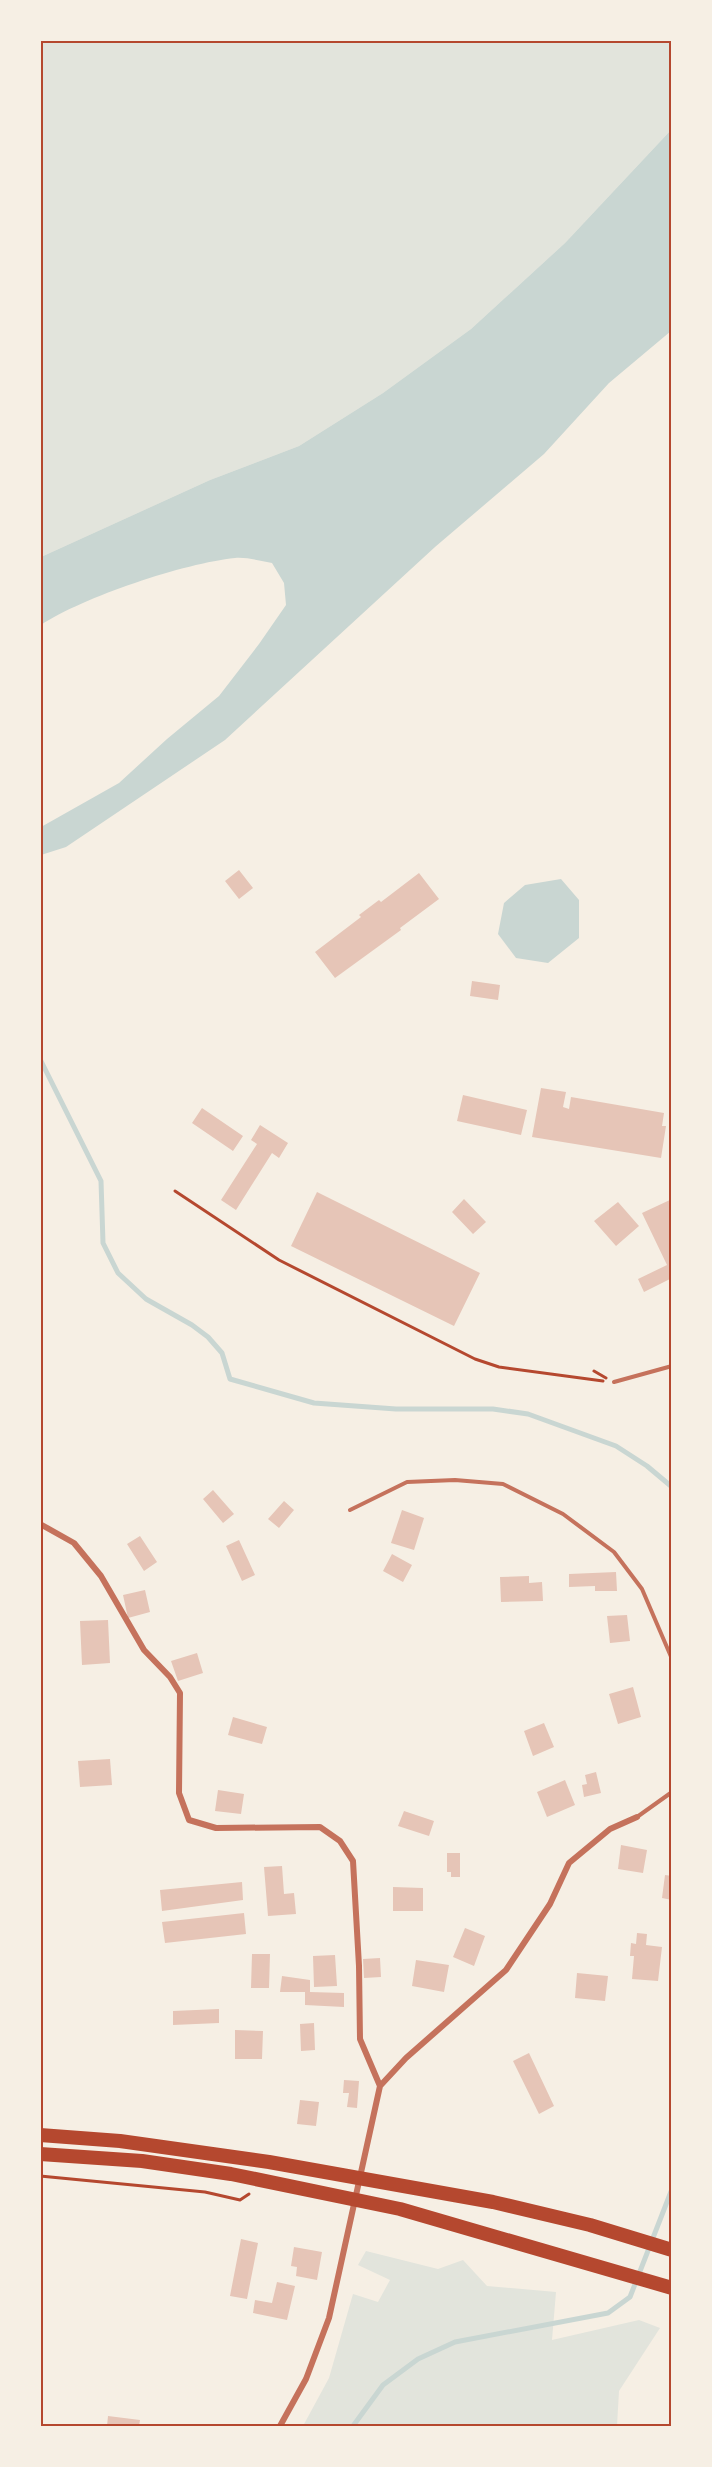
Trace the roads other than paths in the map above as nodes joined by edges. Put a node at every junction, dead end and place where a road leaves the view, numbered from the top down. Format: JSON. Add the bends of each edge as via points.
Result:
{"nodes":[{"id":1,"x":672,"y":1366,"type":"edge"},
{"id":2,"x":614,"y":1382,"type":"road end"},
{"id":3,"x":350,"y":1510,"type":"dead end"},
{"id":4,"x":40,"y":1524,"type":"edge"},
{"id":5,"x":672,"y":1659,"type":"edge"},
{"id":6,"x":672,"y":1792,"type":"edge"},
{"id":7,"x":637,"y":1816,"type":"joint"},
{"id":8,"x":380,"y":2086,"type":"junction"},
{"id":9,"x":40,"y":2135,"type":"edge"},
{"id":10,"x":40,"y":2154,"type":"edge"},
{"id":11,"x":361,"y":2178,"type":"junction"},
{"id":12,"x":356,"y":2200,"type":"junction"},
{"id":13,"x":672,"y":2250,"type":"edge"},
{"id":14,"x":672,"y":2288,"type":"edge"},
{"id":15,"x":280,"y":2427,"type":"edge"}],
"edges":[{"from":1,"to":2,"type":"lane"},
{"from":3,"to":5,"type":"lane","via":[[407,1482],[503,1484],[563,1514],[614,1552],[642,1589]]},
{"from":4,"to":8,"type":"street","via":[[74,1543],[101,1576],[144,1650],[180,1693],[179,1793],[189,1820],[216,1828],[320,1827],[340,1841],[353,1861],[360,2039]]},
{"from":6,"to":7,"type":"lane"},
{"from":7,"to":8,"type":"street","via":[[610,1829],[568,1863],[550,1904],[507,1970],[406,2058]]},
{"from":8,"to":11,"type":"street"},
{"from":9,"to":11,"type":"main road","via":[[120,2141]]},
{"from":10,"to":12,"type":"main road","via":[[142,2161],[220,2172]]},
{"from":11,"to":12,"type":"street"},
{"from":11,"to":13,"type":"main road","via":[[493,2202]]},
{"from":12,"to":14,"type":"main road","via":[[400,2209]]},
{"from":12,"to":15,"type":"street","via":[[337,2289],[318,2351]]}]}
